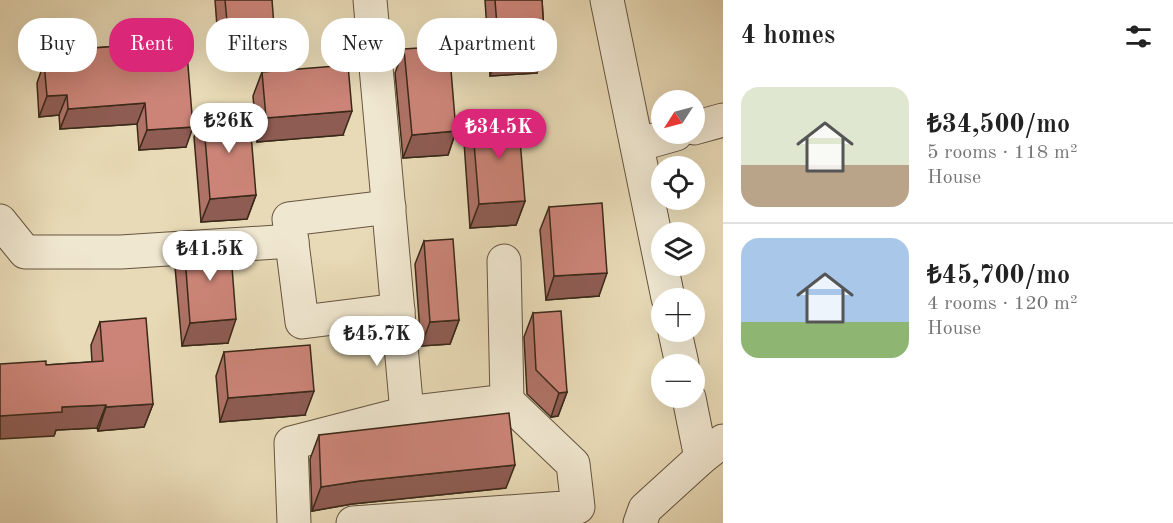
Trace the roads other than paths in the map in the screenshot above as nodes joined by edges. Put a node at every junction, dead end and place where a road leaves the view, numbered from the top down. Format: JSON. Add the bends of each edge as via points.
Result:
{"nodes":[{"id":1,"x":370,"y":0,"type":"edge"},
{"id":2,"x":607,"y":0,"type":"edge"},
{"id":3,"x":723,"y":120,"type":"edge"},
{"id":4,"x":705,"y":125,"type":"edge"},
{"id":5,"x":651,"y":141,"type":"edge"},
{"id":6,"x":637,"y":145,"type":"junction"},
{"id":7,"x":388,"y":207,"type":"junction"},
{"id":8,"x":0,"y":221,"type":"edge"},
{"id":9,"x":292,"y":241,"type":"junction"},
{"id":10,"x":504,"y":261,"type":"dead end"},
{"id":11,"x":666,"y":288,"type":"edge"},
{"id":12,"x":398,"y":310,"type":"junction"},
{"id":13,"x":507,"y":401,"type":"junction"},
{"id":14,"x":693,"y":408,"type":"edge"},
{"id":15,"x":407,"y":413,"type":"junction"},
{"id":16,"x":712,"y":449,"type":"edge"},
{"id":17,"x":294,"y":523,"type":"edge"},
{"id":18,"x":353,"y":523,"type":"edge"},
{"id":19,"x":640,"y":523,"type":"edge"}],
"edges":[{"from":1,"to":7,"type":"street"},
{"from":2,"to":6,"type":"street"},
{"from":3,"to":4,"type":"street"},
{"from":5,"to":6,"type":"street"},
{"from":6,"to":11,"type":"street"},
{"from":7,"to":9,"type":"street","via":[[290,219]]},
{"from":7,"to":12,"type":"street"},
{"from":8,"to":9,"type":"street","via":[[25,252],[121,252]]},
{"from":9,"to":12,"type":"street","via":[[302,321]]},
{"from":10,"to":13,"type":"street"},
{"from":12,"to":15,"type":"street"},
{"from":13,"to":15,"type":"street"},
{"from":13,"to":18,"type":"street","via":[[573,464],[578,507]]},
{"from":14,"to":16,"type":"street"},
{"from":15,"to":17,"type":"street","via":[[291,443]]},
{"from":16,"to":19,"type":"street","via":[[645,509]]}]}
